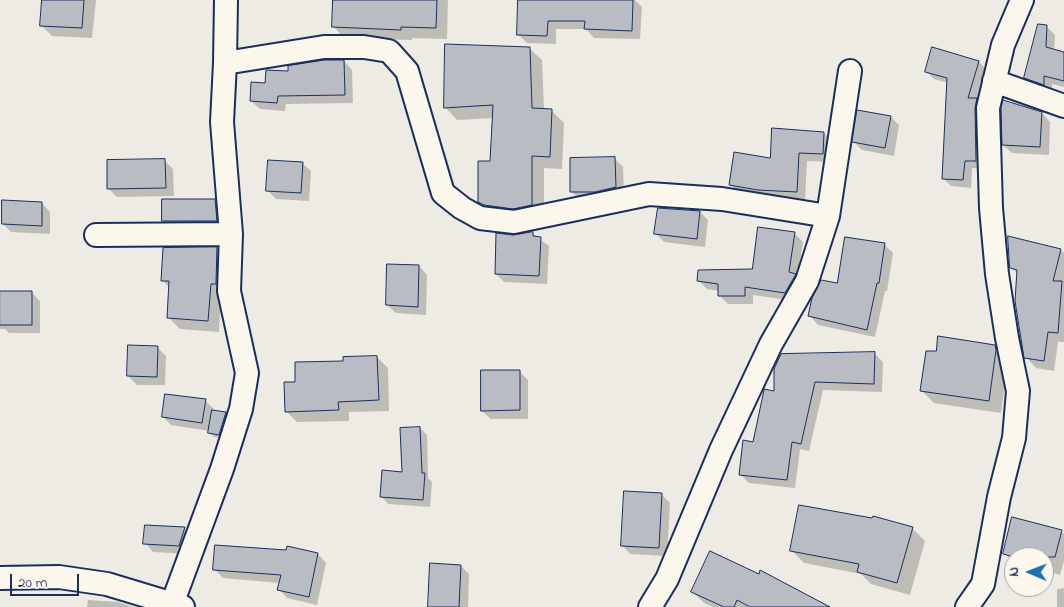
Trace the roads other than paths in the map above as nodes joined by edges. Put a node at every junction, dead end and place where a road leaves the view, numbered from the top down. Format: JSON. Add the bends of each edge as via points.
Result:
{"nodes":[{"id":1,"x":226,"y":0,"type":"edge"},
{"id":2,"x":1022,"y":0,"type":"edge"},
{"id":3,"x":225,"y":63,"type":"junction"},
{"id":4,"x":850,"y":71,"type":"dead end"},
{"id":5,"x":994,"y":81,"type":"junction"},
{"id":6,"x":1064,"y":106,"type":"edge"},
{"id":7,"x":828,"y":216,"type":"junction"},
{"id":8,"x":230,"y":234,"type":"junction"},
{"id":9,"x":96,"y":235,"type":"dead end"},
{"id":10,"x":0,"y":578,"type":"edge"},
{"id":11,"x":175,"y":606,"type":"edge"},
{"id":12,"x":650,"y":607,"type":"edge"},
{"id":13,"x":967,"y":607,"type":"edge"}],
"edges":[{"from":1,"to":3,"type":"street"},
{"from":2,"to":5,"type":"street","via":[[1003,45]]},
{"from":3,"to":7,"type":"street","via":[[324,47],[389,50],[407,71],[443,193],[480,218],[514,222],[649,194],[722,199]]},
{"from":3,"to":8,"type":"street","via":[[222,122]]},
{"from":4,"to":7,"type":"street"},
{"from":5,"to":6,"type":"street"},
{"from":5,"to":13,"type":"street","via":[[988,108],[991,208],[997,274],[1018,391],[1014,438],[983,584]]},
{"from":7,"to":12,"type":"street","via":[[808,282],[771,344],[721,450],[667,579]]},
{"from":8,"to":9,"type":"street"},
{"from":8,"to":11,"type":"street","via":[[229,290],[247,373],[242,409]]},
{"from":10,"to":11,"type":"street","via":[[59,577],[107,584]]}]}
